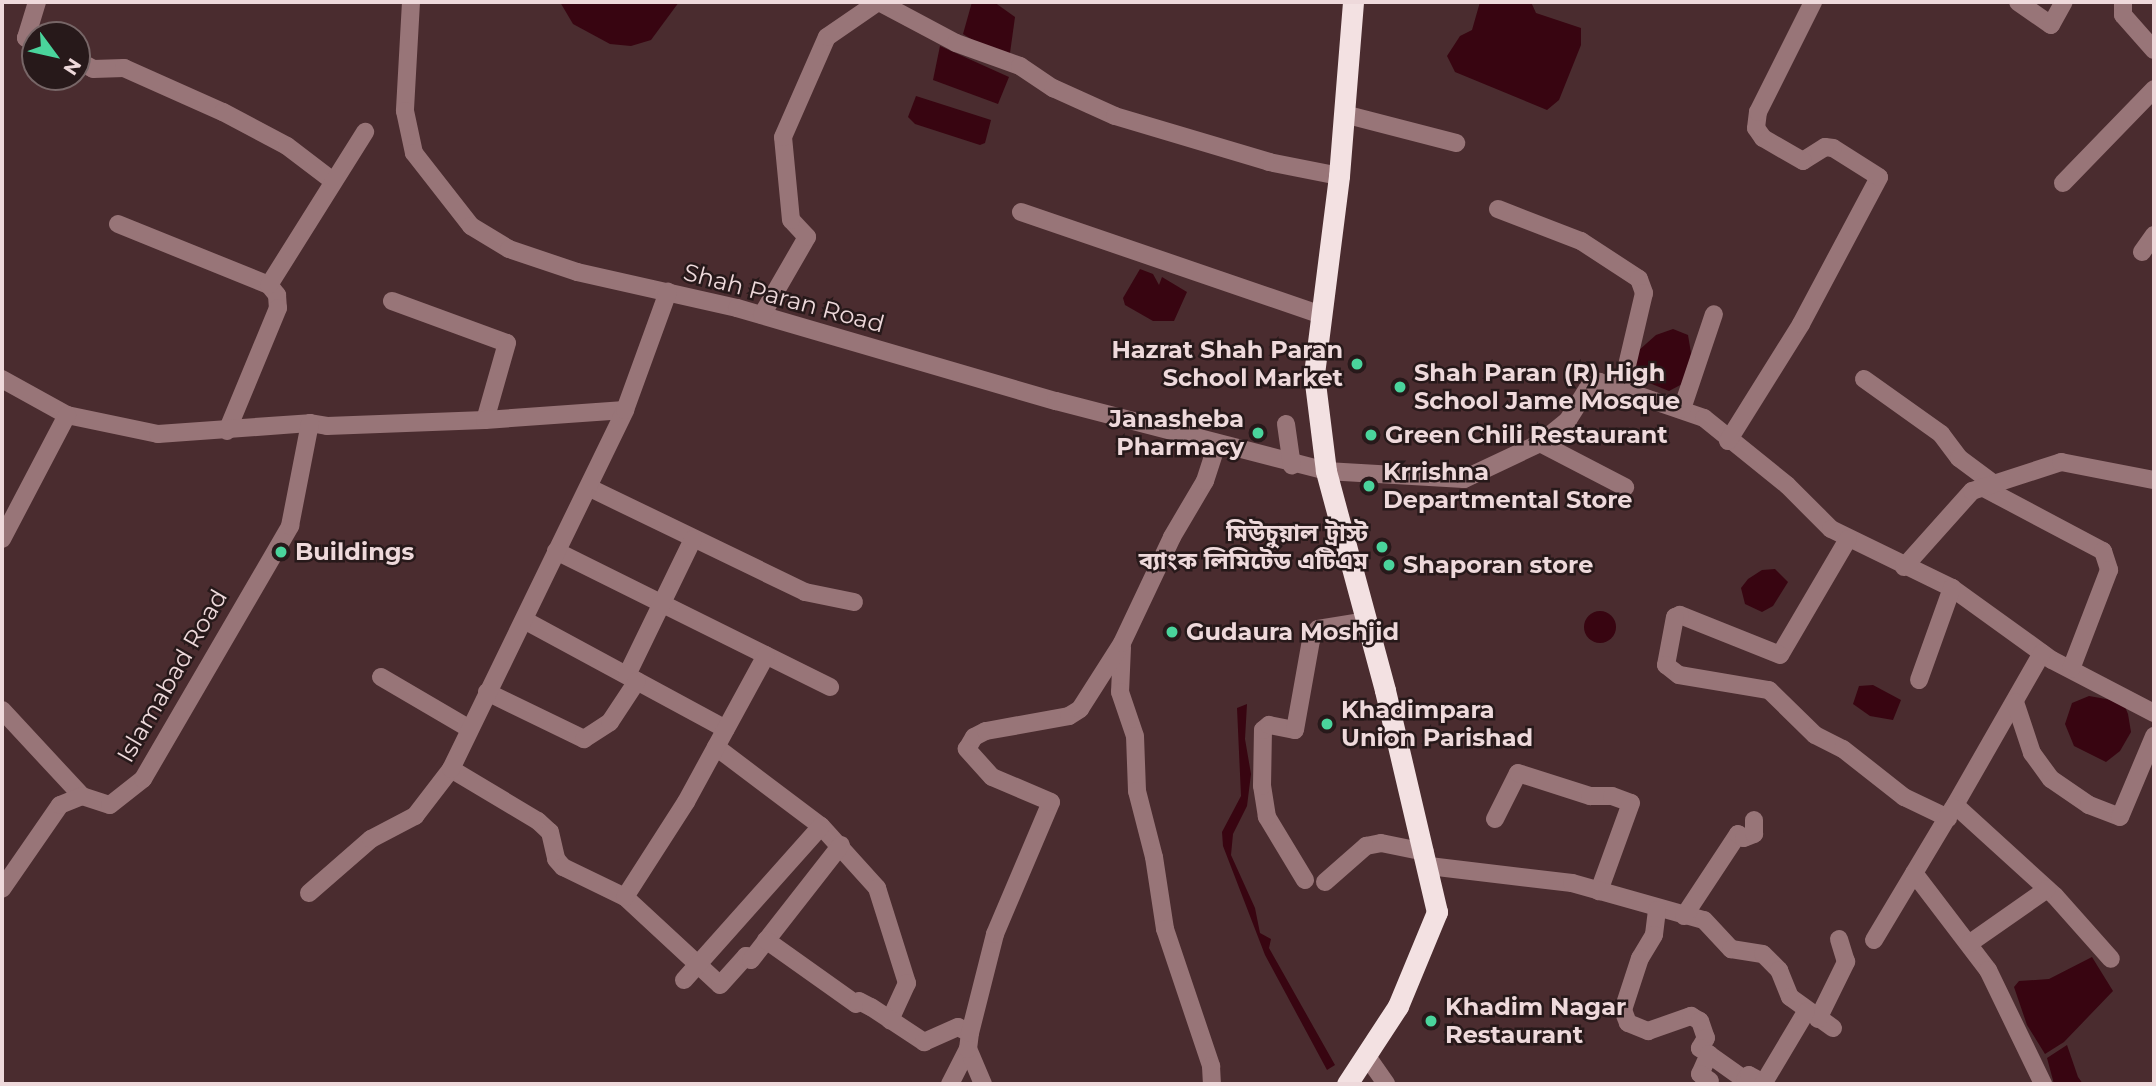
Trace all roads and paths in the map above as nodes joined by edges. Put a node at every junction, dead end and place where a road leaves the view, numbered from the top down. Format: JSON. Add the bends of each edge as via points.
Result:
{"nodes":[{"id":1,"x":37,"y":2,"type":"edge"},
{"id":2,"x":411,"y":2,"type":"edge"},
{"id":3,"x":878,"y":2,"type":"edge"},
{"id":4,"x":1353,"y":2,"type":"edge"},
{"id":5,"x":1813,"y":2,"type":"edge"},
{"id":6,"x":2018,"y":2,"type":"edge"},
{"id":7,"x":2064,"y":2,"type":"edge"},
{"id":8,"x":2123,"y":2,"type":"edge"},
{"id":9,"x":31,"y":21,"type":"edge"},
{"id":10,"x":2154,"y":50,"type":"edge"},
{"id":11,"x":91,"y":68,"type":"edge"},
{"id":12,"x":2154,"y":89,"type":"edge"},
{"id":13,"x":1343,"y":114,"type":"junction"},
{"id":14,"x":365,"y":132,"type":"dead end"},
{"id":15,"x":1456,"y":143,"type":"dead end"},
{"id":16,"x":1339,"y":177,"type":"junction"},
{"id":17,"x":333,"y":181,"type":"junction"},
{"id":18,"x":2063,"y":183,"type":"dead end"},
{"id":19,"x":1498,"y":209,"type":"dead end"},
{"id":20,"x":1021,"y":212,"type":"dead end"},
{"id":21,"x":118,"y":224,"type":"dead end"},
{"id":22,"x":2154,"y":235,"type":"edge"},
{"id":23,"x":2142,"y":252,"type":"dead end"},
{"id":24,"x":269,"y":285,"type":"junction"},
{"id":25,"x":667,"y":292,"type":"junction"},
{"id":26,"x":392,"y":301,"type":"dead end"},
{"id":27,"x":1714,"y":314,"type":"dead end"},
{"id":28,"x":762,"y":315,"type":"junction"},
{"id":29,"x":1321,"y":315,"type":"junction"},
{"id":30,"x":2,"y":379,"type":"edge"},
{"id":31,"x":1864,"y":379,"type":"dead end"},
{"id":32,"x":1621,"y":391,"type":"junction"},
{"id":33,"x":1682,"y":409,"type":"junction"},
{"id":34,"x":625,"y":410,"type":"junction"},
{"id":35,"x":67,"y":415,"type":"junction"},
{"id":36,"x":485,"y":420,"type":"junction"},
{"id":37,"x":310,"y":423,"type":"junction"},
{"id":38,"x":1286,"y":424,"type":"dead end"},
{"id":39,"x":227,"y":431,"type":"junction"},
{"id":40,"x":1728,"y":441,"type":"junction"},
{"id":41,"x":1541,"y":443,"type":"junction"},
{"id":42,"x":1217,"y":445,"type":"junction"},
{"id":43,"x":1292,"y":466,"type":"junction"},
{"id":44,"x":1326,"y":471,"type":"junction"},
{"id":45,"x":2154,"y":480,"type":"edge"},
{"id":46,"x":1988,"y":486,"type":"junction"},
{"id":47,"x":1625,"y":487,"type":"dead end"},
{"id":48,"x":590,"y":488,"type":"junction"},
{"id":49,"x":1848,"y":539,"type":"junction"},
{"id":50,"x":2,"y":540,"type":"edge"},
{"id":51,"x":693,"y":540,"type":"junction"},
{"id":52,"x":556,"y":551,"type":"junction"},
{"id":53,"x":1904,"y":567,"type":"junction"},
{"id":54,"x":1952,"y":588,"type":"junction"},
{"id":55,"x":659,"y":602,"type":"junction"},
{"id":56,"x":854,"y":602,"type":"dead end"},
{"id":57,"x":526,"y":621,"type":"junction"},
{"id":58,"x":1367,"y":621,"type":"junction"},
{"id":59,"x":1122,"y":643,"type":"junction"},
{"id":60,"x":2042,"y":653,"type":"junction"},
{"id":61,"x":766,"y":654,"type":"junction"},
{"id":62,"x":2071,"y":669,"type":"junction"},
{"id":63,"x":381,"y":677,"type":"dead end"},
{"id":64,"x":632,"y":678,"type":"junction"},
{"id":65,"x":1919,"y":680,"type":"dead end"},
{"id":66,"x":830,"y":687,"type":"dead end"},
{"id":67,"x":487,"y":692,"type":"junction"},
{"id":68,"x":2015,"y":702,"type":"junction"},
{"id":69,"x":2,"y":710,"type":"edge"},
{"id":70,"x":2154,"y":713,"type":"edge"},
{"id":71,"x":468,"y":727,"type":"junction"},
{"id":72,"x":726,"y":729,"type":"junction"},
{"id":73,"x":2154,"y":736,"type":"edge"},
{"id":74,"x":716,"y":747,"type":"junction"},
{"id":75,"x":2147,"y":767,"type":"edge"},
{"id":76,"x":451,"y":769,"type":"junction"},
{"id":77,"x":82,"y":796,"type":"junction"},
{"id":78,"x":1951,"y":811,"type":"junction"},
{"id":79,"x":1496,"y":819,"type":"dead end"},
{"id":80,"x":1754,"y":820,"type":"dead end"},
{"id":81,"x":821,"y":826,"type":"junction"},
{"id":82,"x":841,"y":845,"type":"junction"},
{"id":83,"x":1427,"y":859,"type":"junction"},
{"id":84,"x":1914,"y":873,"type":"junction"},
{"id":85,"x":1305,"y":880,"type":"dead end"},
{"id":86,"x":1325,"y":882,"type":"dead end"},
{"id":87,"x":2,"y":889,"type":"edge"},
{"id":88,"x":2047,"y":889,"type":"junction"},
{"id":89,"x":1599,"y":891,"type":"junction"},
{"id":90,"x":309,"y":893,"type":"dead end"},
{"id":91,"x":625,"y":897,"type":"junction"},
{"id":92,"x":1657,"y":910,"type":"junction"},
{"id":93,"x":1684,"y":916,"type":"junction"},
{"id":94,"x":1839,"y":939,"type":"dead end"},
{"id":95,"x":766,"y":940,"type":"junction"},
{"id":96,"x":1874,"y":940,"type":"dead end"},
{"id":97,"x":1970,"y":943,"type":"junction"},
{"id":98,"x":2111,"y":959,"type":"dead end"},
{"id":99,"x":699,"y":967,"type":"junction"},
{"id":100,"x":684,"y":980,"type":"dead end"},
{"id":101,"x":890,"y":1020,"type":"junction"},
{"id":102,"x":1819,"y":1020,"type":"junction"},
{"id":103,"x":969,"y":1041,"type":"junction"},
{"id":104,"x":1709,"y":1054,"type":"junction"},
{"id":105,"x":1357,"y":1069,"type":"edge"},
{"id":106,"x":1710,"y":1081,"type":"dead end"},
{"id":107,"x":950,"y":1084,"type":"edge"},
{"id":108,"x":983,"y":1084,"type":"edge"},
{"id":109,"x":1212,"y":1084,"type":"edge"},
{"id":110,"x":1387,"y":1084,"type":"edge"},
{"id":111,"x":1764,"y":1084,"type":"edge"},
{"id":112,"x":2043,"y":1084,"type":"edge"}],
"edges":[{"from":1,"to":9,"type":"street"},
{"from":2,"to":25,"type":"street","name":"Shah Paran Road","via":[[405,110],[414,153],[471,226],[509,249],[577,272]]},
{"from":3,"to":16,"type":"street","via":[[956,43],[1020,66],[1054,88],[1115,116],[1269,162]]},
{"from":3,"to":28,"type":"street","via":[[827,37],[783,137],[791,220],[807,237]]},
{"from":4,"to":13,"type":"highway"},
{"from":5,"to":40,"type":"street","via":[[1758,112],[1756,128],[1763,138],[1803,161],[1825,147],[1833,148],[1879,177],[1829,275]]},
{"from":6,"to":7,"type":"street","via":[[2051,25]]},
{"from":8,"to":10,"type":"street","via":[[2123,15]]},
{"from":11,"to":17,"type":"street","via":[[124,68],[223,112],[313,163]]},
{"from":12,"to":18,"type":"street"},
{"from":13,"to":15,"type":"street"},
{"from":13,"to":16,"type":"highway"},
{"from":14,"to":17,"type":"street"},
{"from":16,"to":29,"type":"highway"},
{"from":17,"to":24,"type":"street"},
{"from":19,"to":32,"type":"street","via":[[1581,241],[1639,279],[1644,293]]},
{"from":20,"to":29,"type":"street"},
{"from":21,"to":24,"type":"street"},
{"from":22,"to":23,"type":"street"},
{"from":24,"to":39,"type":"street","via":[[277,295],[278,308]]},
{"from":25,"to":28,"type":"street","name":"Shah Paran Road"},
{"from":25,"to":34,"type":"street"},
{"from":26,"to":36,"type":"street","via":[[507,343]]},
{"from":27,"to":33,"type":"street"},
{"from":28,"to":42,"type":"street","name":"Shah Paran Road"},
{"from":29,"to":44,"type":"highway","via":[[1314,374]]},
{"from":30,"to":35,"type":"street"},
{"from":31,"to":46,"type":"street","via":[[1941,434]]},
{"from":32,"to":33,"type":"street"},
{"from":32,"to":41,"type":"street","name":"Shah Paran Road","via":[[1593,383],[1568,420]]},
{"from":33,"to":40,"type":"street","via":[[1704,418]]},
{"from":34,"to":36,"type":"street"},
{"from":34,"to":48,"type":"street"},
{"from":35,"to":39,"type":"street","via":[[158,434]]},
{"from":35,"to":50,"type":"street"},
{"from":36,"to":37,"type":"street"},
{"from":37,"to":39,"type":"street"},
{"from":37,"to":77,"type":"street","name":"Islamabad Road","via":[[290,526],[206,664],[170,738],[143,779],[124,796],[110,805]]},
{"from":38,"to":43,"type":"street"},
{"from":40,"to":49,"type":"street"},
{"from":41,"to":44,"type":"street","name":"Shah Paran Road","via":[[1464,480]]},
{"from":41,"to":47,"type":"street"},
{"from":42,"to":43,"type":"street","name":"Shah Paran Road"},
{"from":42,"to":59,"type":"street","via":[[1205,481],[1172,537]]},
{"from":43,"to":44,"type":"street","name":"Shah Paran Road"},
{"from":44,"to":58,"type":"highway"},
{"from":45,"to":46,"type":"street","via":[[2061,461]]},
{"from":46,"to":53,"type":"street","via":[[1972,491]]},
{"from":46,"to":62,"type":"street","via":[[2103,551],[2109,570]]},
{"from":48,"to":51,"type":"street"},
{"from":48,"to":52,"type":"street"},
{"from":49,"to":53,"type":"street"},
{"from":49,"to":78,"type":"street","via":[[1780,655],[1680,615],[1675,617],[1666,665],[1679,675],[1769,690],[1815,735],[1843,749],[1904,797]]},
{"from":51,"to":55,"type":"street"},
{"from":51,"to":56,"type":"street","via":[[805,592]]},
{"from":52,"to":55,"type":"street"},
{"from":52,"to":57,"type":"street"},
{"from":53,"to":54,"type":"street"},
{"from":54,"to":60,"type":"street"},
{"from":54,"to":65,"type":"street"},
{"from":55,"to":61,"type":"street"},
{"from":55,"to":64,"type":"street"},
{"from":57,"to":64,"type":"street"},
{"from":57,"to":67,"type":"street"},
{"from":58,"to":83,"type":"highway"},
{"from":58,"to":85,"type":"street","via":[[1318,629],[1311,640],[1295,730],[1269,724],[1263,730],[1262,786],[1268,817]]},
{"from":59,"to":103,"type":"street","via":[[1080,709],[1069,716],[986,731],[974,737],[967,749],[992,777],[1051,802],[995,934]]},
{"from":59,"to":109,"type":"street","via":[[1120,692],[1135,736],[1137,791],[1154,857],[1165,929],[1211,1066]]},
{"from":60,"to":62,"type":"street"},
{"from":60,"to":68,"type":"street"},
{"from":61,"to":66,"type":"street"},
{"from":61,"to":72,"type":"street"},
{"from":62,"to":70,"type":"street"},
{"from":63,"to":71,"type":"street"},
{"from":64,"to":67,"type":"street","via":[[610,722],[584,739]]},
{"from":64,"to":72,"type":"street"},
{"from":67,"to":71,"type":"street"},
{"from":68,"to":75,"type":"street","via":[[2026,741],[2051,779],[2097,809],[2120,817]]},
{"from":68,"to":78,"type":"street"},
{"from":69,"to":77,"type":"street"},
{"from":71,"to":76,"type":"street"},
{"from":72,"to":74,"type":"street"},
{"from":73,"to":75,"type":"street"},
{"from":74,"to":81,"type":"street"},
{"from":74,"to":91,"type":"street"},
{"from":76,"to":90,"type":"street","via":[[415,816],[371,839]]},
{"from":76,"to":91,"type":"street","via":[[538,821],[550,832],[556,859],[563,867]]},
{"from":77,"to":87,"type":"street","via":[[60,805]]},
{"from":78,"to":84,"type":"street"},
{"from":78,"to":88,"type":"street"},
{"from":79,"to":89,"type":"street","via":[[1518,773],[1590,796],[1612,796],[1632,803]]},
{"from":80,"to":93,"type":"street","via":[[1754,835],[1744,838],[1738,834]]},
{"from":81,"to":82,"type":"street"},
{"from":81,"to":99,"type":"street"},
{"from":82,"to":95,"type":"street"},
{"from":82,"to":101,"type":"street","via":[[877,888],[907,983]]},
{"from":83,"to":86,"type":"street","via":[[1381,842],[1366,846]]},
{"from":83,"to":89,"type":"street"},
{"from":83,"to":105,"type":"highway","via":[[1437,912],[1398,1006]]},
{"from":84,"to":96,"type":"street"},
{"from":84,"to":97,"type":"street"},
{"from":88,"to":97,"type":"street"},
{"from":88,"to":98,"type":"street"},
{"from":89,"to":92,"type":"street"},
{"from":91,"to":99,"type":"street"},
{"from":92,"to":93,"type":"street"},
{"from":92,"to":104,"type":"street","via":[[1654,935],[1640,958],[1623,1014],[1642,1031],[1691,1016],[1700,1021],[1706,1038],[1700,1048]]},
{"from":93,"to":102,"type":"street","via":[[1704,920],[1731,949],[1763,954],[1779,970],[1790,997]]},
{"from":94,"to":102,"type":"street","via":[[1846,962]]},
{"from":95,"to":99,"type":"street","via":[[723,984]]},
{"from":95,"to":101,"type":"street","via":[[856,1004],[859,1001]]},
{"from":97,"to":112,"type":"street"},
{"from":99,"to":100,"type":"street"},
{"from":101,"to":103,"type":"street","via":[[924,1042],[958,1027]]},
{"from":102,"to":111,"type":"street"},
{"from":103,"to":107,"type":"street"},
{"from":103,"to":108,"type":"street"},
{"from":104,"to":106,"type":"street","via":[[1700,1074]]},
{"from":104,"to":111,"type":"street","via":[[1745,1080],[1749,1074]]},
{"from":105,"to":110,"type":"street"}]}
